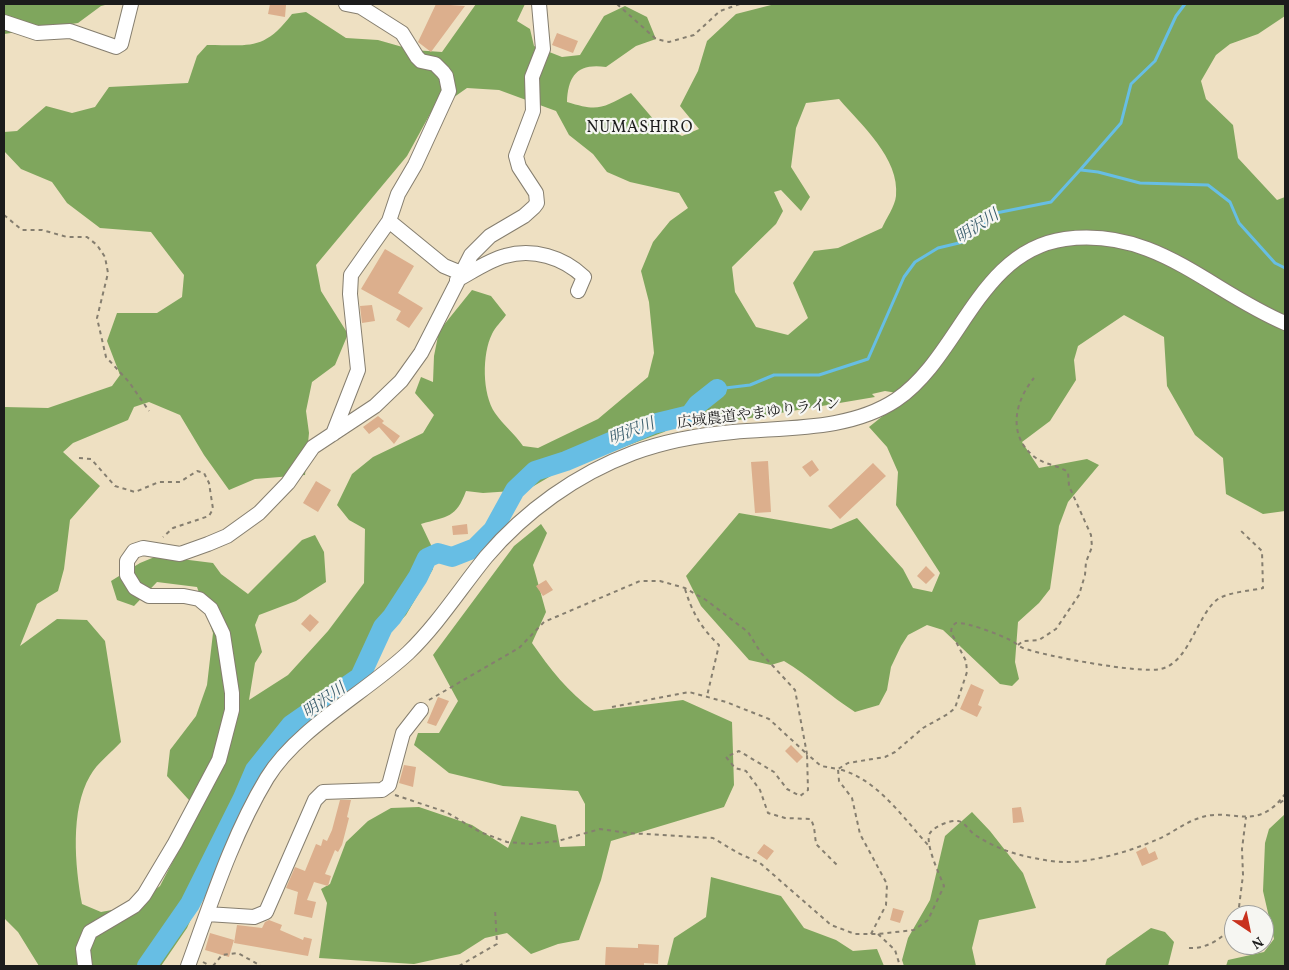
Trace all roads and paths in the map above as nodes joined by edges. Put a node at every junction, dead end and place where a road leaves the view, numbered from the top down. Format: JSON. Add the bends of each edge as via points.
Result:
{"nodes":[{"id":1,"x":131,"y":4,"type":"edge"},
{"id":2,"x":346,"y":4,"type":"edge"},
{"id":3,"x":539,"y":4,"type":"edge"},
{"id":4,"x":617,"y":4,"type":"edge"},
{"id":5,"x":740,"y":4,"type":"edge"},
{"id":6,"x":4,"y":22,"type":"edge"},
{"id":7,"x":4,"y":215,"type":"edge"},
{"id":8,"x":389,"y":221,"type":"junction"},
{"id":9,"x":459,"y":276,"type":"junction"},
{"id":10,"x":578,"y":291,"type":"dead end"},
{"id":11,"x":1285,"y":323,"type":"edge"},
{"id":12,"x":1034,"y":378,"type":"dead end"},
{"id":13,"x":149,"y":411,"type":"dead end"},
{"id":14,"x":333,"y":434,"type":"junction"},
{"id":15,"x":79,"y":458,"type":"dead end"},
{"id":16,"x":1240,"y":530,"type":"dead end"},
{"id":17,"x":152,"y":548,"type":"junction"},
{"id":18,"x":685,"y":588,"type":"junction"},
{"id":19,"x":1018,"y":645,"type":"junction"},
{"id":20,"x":707,"y":696,"type":"junction"},
{"id":21,"x":612,"y":707,"type":"dead end"},
{"id":22,"x":420,"y":710,"type":"joint"},
{"id":23,"x":807,"y":754,"type":"junction"},
{"id":24,"x":838,"y":769,"type":"junction"},
{"id":25,"x":382,"y":790,"type":"junction"},
{"id":26,"x":1285,"y":794,"type":"edge"},
{"id":27,"x":1285,"y":799,"type":"edge"},
{"id":28,"x":1278,"y":804,"type":"junction"},
{"id":29,"x":1246,"y":817,"type":"junction"},
{"id":30,"x":929,"y":846,"type":"junction"},
{"id":31,"x":838,"y":865,"type":"dead end"},
{"id":32,"x":1239,"y":905,"type":"edge"},
{"id":33,"x":495,"y":909,"type":"dead end"},
{"id":34,"x":208,"y":914,"type":"junction"},
{"id":35,"x":4,"y":916,"type":"edge"},
{"id":36,"x":4,"y":920,"type":"edge"},
{"id":37,"x":872,"y":934,"type":"junction"},
{"id":38,"x":878,"y":934,"type":"junction"},
{"id":39,"x":1224,"y":934,"type":"edge"},
{"id":40,"x":1189,"y":948,"type":"dead end"},
{"id":41,"x":85,"y":966,"type":"edge"},
{"id":42,"x":188,"y":966,"type":"edge"},
{"id":43,"x":214,"y":966,"type":"edge"},
{"id":44,"x":261,"y":966,"type":"edge"},
{"id":45,"x":458,"y":966,"type":"edge"},
{"id":46,"x":900,"y":966,"type":"edge"}],
"edges":[{"from":1,"to":6,"type":"street","via":[[121,44],[116,47],[70,31],[37,33]]},
{"from":2,"to":8,"type":"street","via":[[361,7],[402,33],[417,57],[439,67],[449,85],[448,97],[398,194]]},
{"from":3,"to":9,"type":"street","via":[[543,49],[532,77],[534,111],[516,156],[519,167],[536,193],[537,203],[530,212],[486,239],[471,255]]},
{"from":4,"to":5,"type":"path","via":[[656,39],[669,42],[694,35],[720,12]]},
{"from":7,"to":13,"type":"path","via":[[22,230],[87,237],[97,244],[105,257],[108,273],[97,318],[106,357]]},
{"from":8,"to":9,"type":"street"},
{"from":8,"to":14,"type":"street","via":[[351,275],[358,370]]},
{"from":9,"to":10,"type":"street","via":[[505,256],[534,253],[553,257],[574,267],[584,277]]},
{"from":9,"to":14,"type":"street","via":[[421,353],[401,381],[375,406]]},
{"from":11,"to":34,"type":"street","name":"広域農道やまゆりライン","via":[[1177,260],[1139,244],[1104,238],[1064,239],[1027,251],[997,276],[926,373],[895,400],[852,420],[681,439],[633,453],[583,476],[532,511],[488,555],[447,610],[409,652],[358,696],[294,743],[268,777],[233,847]]},
{"from":12,"to":19,"type":"path","via":[[1018,403],[1015,422],[1022,442],[1034,456],[1042,462],[1057,464],[1068,472],[1069,486],[1091,535],[1092,547],[1080,595],[1056,630],[1039,640],[1023,641]]},
{"from":14,"to":17,"type":"street","via":[[313,447],[288,483],[259,513],[227,536],[180,554]]},
{"from":15,"to":17,"type":"path","via":[[91,459],[115,486],[135,492],[159,482],[180,482],[196,472],[204,473],[213,509],[209,516],[173,528]]},
{"from":16,"to":19,"type":"path","via":[[1262,551],[1263,588],[1219,599],[1178,658],[1167,666],[1135,670],[1052,655]]},
{"from":17,"to":41,"type":"street","via":[[134,551],[127,562],[127,574],[135,588],[149,596],[191,597],[211,609],[223,634],[232,710],[219,760],[175,843],[134,906],[90,932],[83,950]]},
{"from":18,"to":20,"type":"path","via":[[692,612],[705,632],[719,645]]},
{"from":18,"to":22,"type":"path","via":[[660,581],[640,581],[554,617],[544,622],[519,648],[431,699]]},
{"from":18,"to":23,"type":"path","via":[[748,632],[761,653],[794,690]]},
{"from":19,"to":24,"type":"path","via":[[956,623],[951,629],[952,635],[966,661],[967,672],[955,708],[885,757],[848,763]]},
{"from":20,"to":21,"type":"path","via":[[689,692]]},
{"from":20,"to":23,"type":"path","via":[[769,719]]},
{"from":22,"to":25,"type":"street","via":[[403,733],[389,784]]},
{"from":23,"to":24,"type":"path","via":[[821,766]]},
{"from":23,"to":31,"type":"path","via":[[808,790],[800,796],[787,789],[774,772],[739,751],[726,757],[735,768],[746,772],[760,790],[768,813],[785,818],[811,819],[816,844]]},
{"from":24,"to":30,"type":"path","via":[[850,772],[877,791]]},
{"from":24,"to":37,"type":"path","via":[[839,781],[852,798],[860,834],[887,884],[886,905]]},
{"from":25,"to":34,"type":"street","via":[[323,792],[315,800],[266,912],[260,917]]},
{"from":25,"to":37,"type":"path","via":[[446,812],[480,832],[507,842],[558,841],[600,829],[712,838],[760,863],[831,925],[855,934]]},
{"from":26,"to":28,"type":"path"},
{"from":27,"to":28,"type":"path"},
{"from":28,"to":29,"type":"path","via":[[1265,813]]},
{"from":29,"to":30,"type":"path","via":[[1208,815],[1139,846],[1100,857],[1065,862],[1008,853],[972,833],[958,821],[935,829],[930,834]]},
{"from":29,"to":32,"type":"path"},
{"from":30,"to":38,"type":"path","via":[[944,886],[928,920],[914,930]]},
{"from":33,"to":45,"type":"path","via":[[497,944]]},
{"from":34,"to":42,"type":"street","name":"広域農道やまゆりライン"},
{"from":35,"to":36,"type":"path"},
{"from":37,"to":38,"type":"path"},
{"from":38,"to":46,"type":"path","via":[[895,950]]},
{"from":39,"to":40,"type":"path","via":[[1202,949]]},
{"from":43,"to":44,"type":"path","via":[[222,955],[238,953]]}]}
